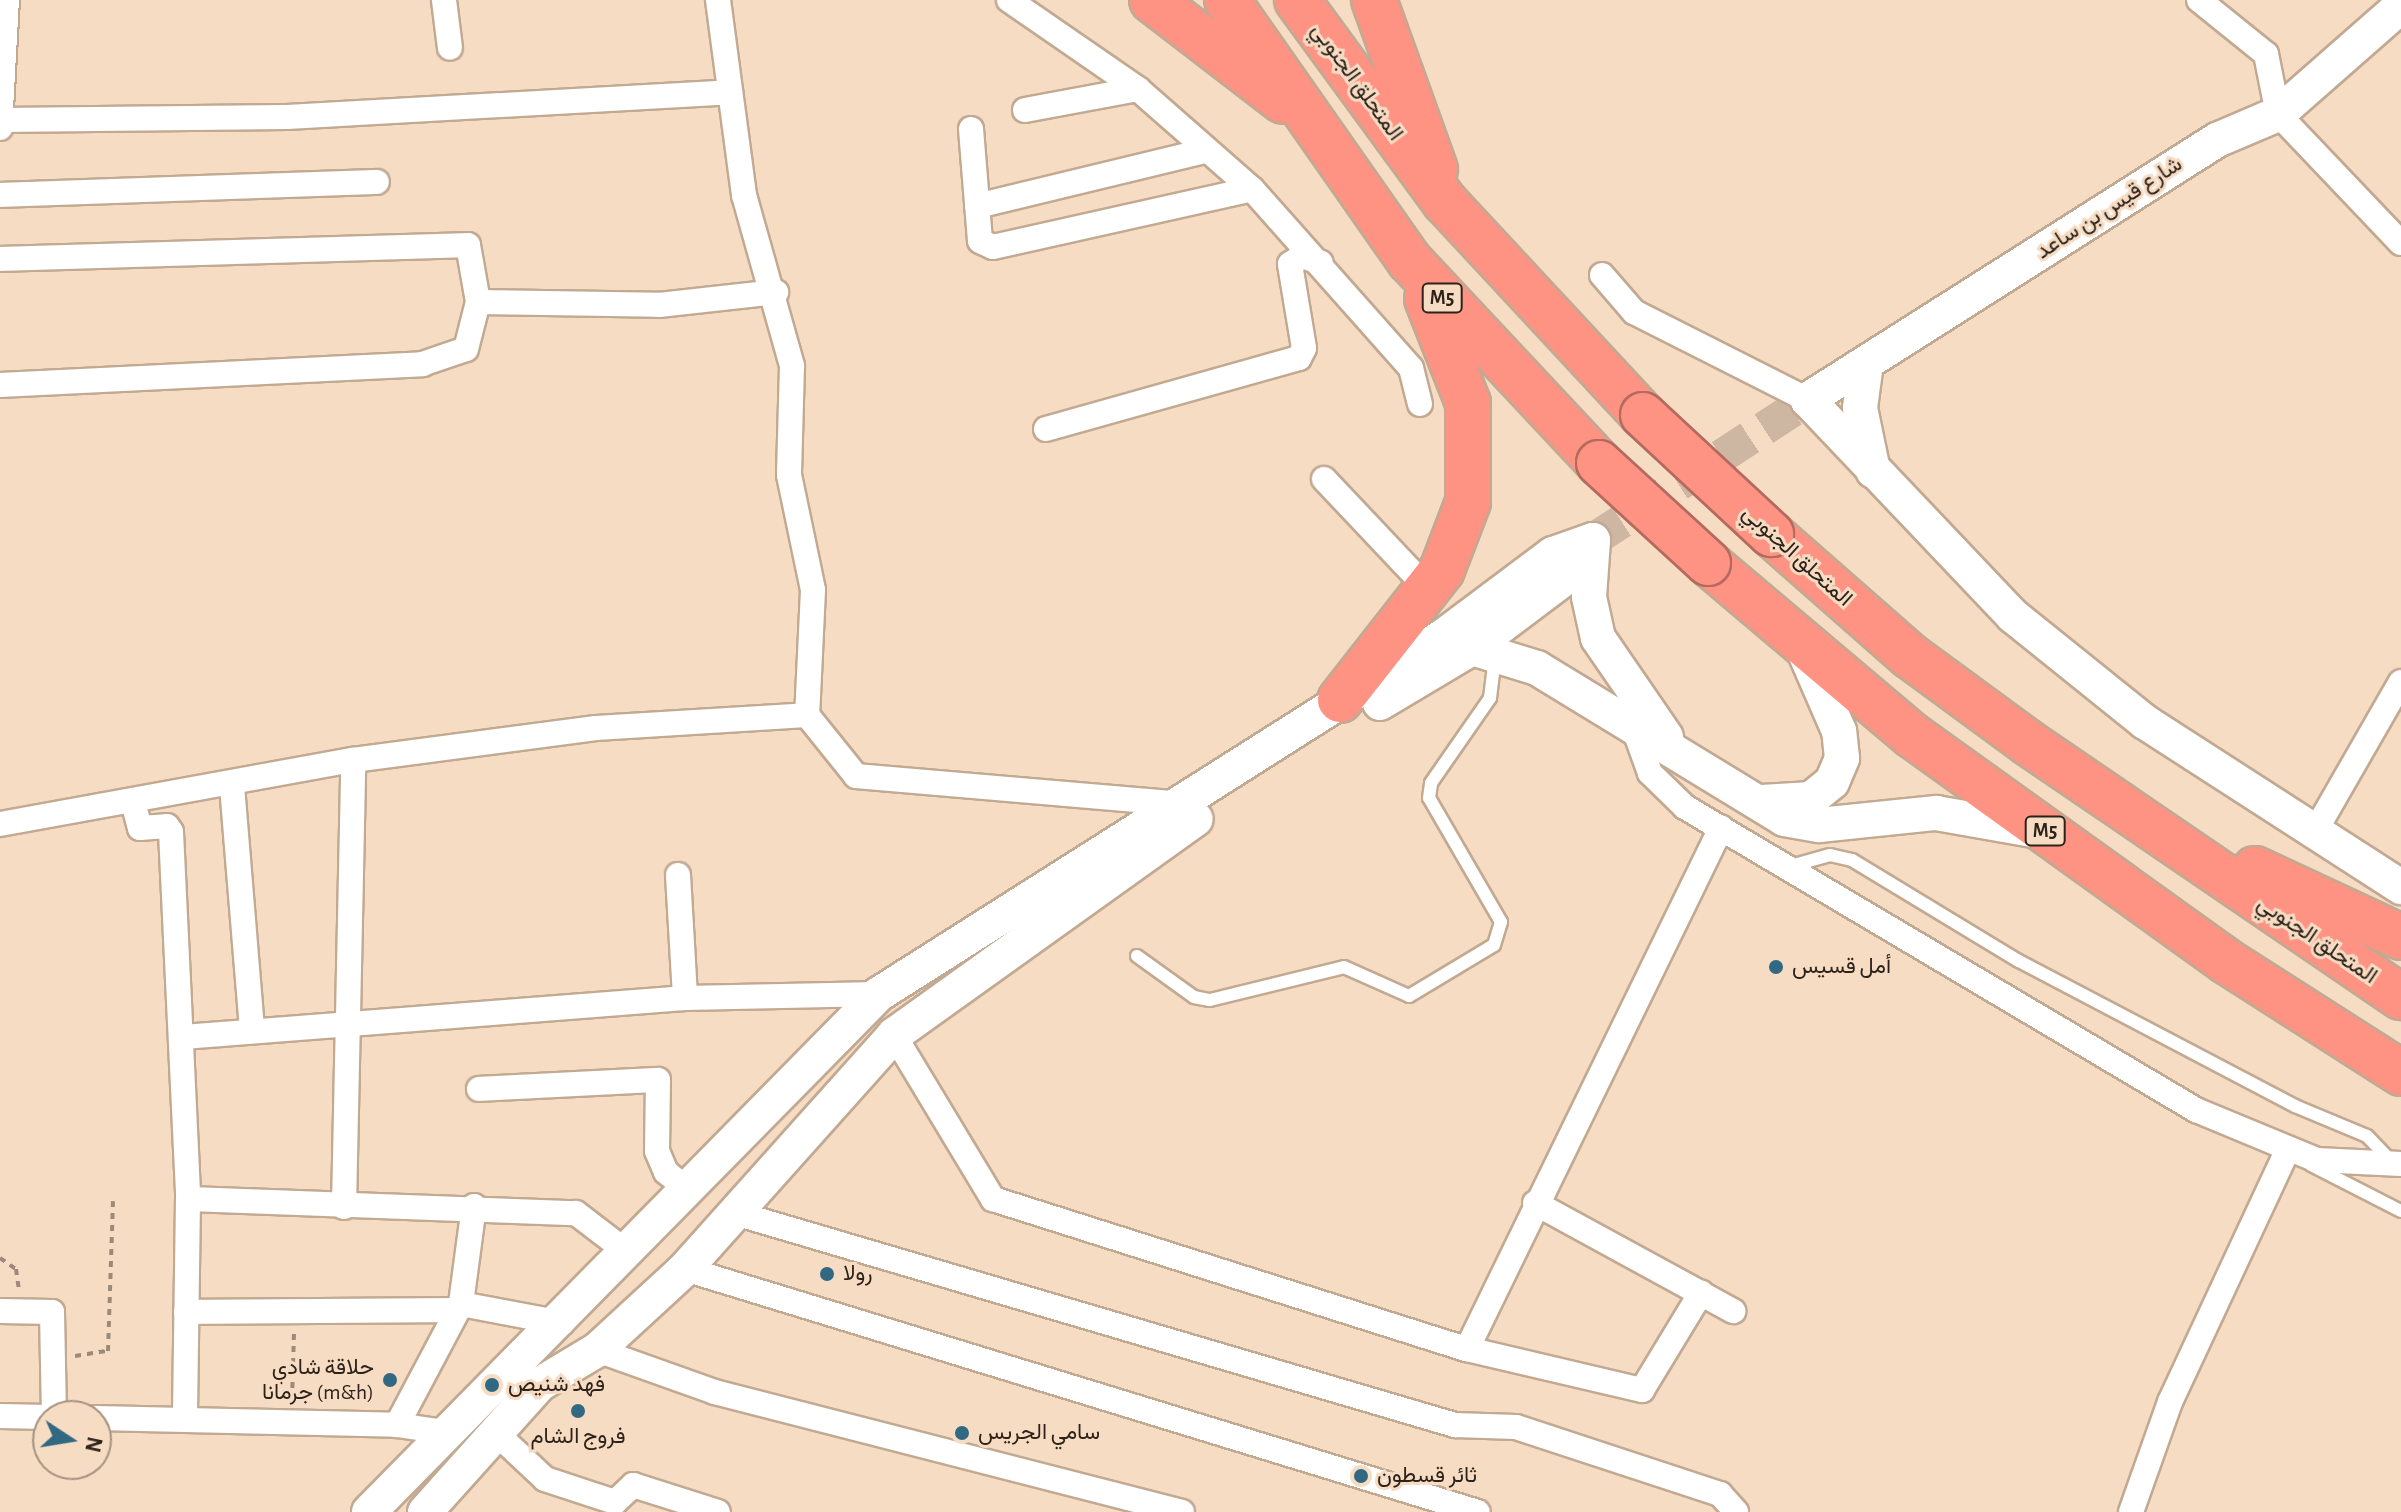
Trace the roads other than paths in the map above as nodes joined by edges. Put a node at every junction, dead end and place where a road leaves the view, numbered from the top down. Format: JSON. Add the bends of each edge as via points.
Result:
{"nodes":[{"id":1,"x":7,"y":0,"type":"edge"},
{"id":2,"x":444,"y":0,"type":"edge"},
{"id":3,"x":718,"y":0,"type":"edge"},
{"id":4,"x":1009,"y":0,"type":"edge"},
{"id":5,"x":1152,"y":0,"type":"edge"},
{"id":6,"x":1227,"y":0,"type":"edge"},
{"id":7,"x":1297,"y":0,"type":"edge"},
{"id":8,"x":1374,"y":0,"type":"edge"},
{"id":9,"x":2199,"y":0,"type":"edge"},
{"id":10,"x":2401,"y":6,"type":"edge"},
{"id":11,"x":450,"y":48,"type":"dead end"},
{"id":12,"x":1138,"y":89,"type":"junction"},
{"id":13,"x":730,"y":92,"type":"junction"},
{"id":14,"x":1025,"y":110,"type":"dead end"},
{"id":15,"x":2278,"y":114,"type":"junction"},
{"id":16,"x":1305,"y":115,"type":"junction"},
{"id":17,"x":1,"y":120,"type":"edge"},
{"id":18,"x":0,"y":128,"type":"edge"},
{"id":19,"x":971,"y":129,"type":"dead end"},
{"id":20,"x":1205,"y":151,"type":"junction"},
{"id":21,"x":377,"y":182,"type":"dead end"},
{"id":22,"x":1252,"y":189,"type":"junction"},
{"id":23,"x":0,"y":195,"type":"edge"},
{"id":24,"x":1445,"y":202,"type":"junction"},
{"id":25,"x":977,"y":206,"type":"junction"},
{"id":26,"x":2401,"y":243,"type":"edge"},
{"id":27,"x":0,"y":259,"type":"edge"},
{"id":28,"x":1410,"y":261,"type":"junction"},
{"id":29,"x":1321,"y":263,"type":"junction"},
{"id":30,"x":1602,"y":275,"type":"dead end"},
{"id":31,"x":776,"y":292,"type":"junction"},
{"id":32,"x":478,"y":302,"type":"junction"},
{"id":33,"x":1866,"y":363,"type":"junction"},
{"id":34,"x":0,"y":385,"type":"edge"},
{"id":35,"x":1808,"y":400,"type":"junction"},
{"id":36,"x":1420,"y":404,"type":"dead end"},
{"id":37,"x":1046,"y":429,"type":"dead end"},
{"id":38,"x":1874,"y":475,"type":"junction"},
{"id":39,"x":1324,"y":479,"type":"dead end"},
{"id":40,"x":1593,"y":540,"type":"junction"},
{"id":41,"x":1429,"y":590,"type":"junction"},
{"id":42,"x":1799,"y":639,"type":"junction"},
{"id":43,"x":1484,"y":650,"type":"junction"},
{"id":44,"x":2401,"y":682,"type":"edge"},
{"id":45,"x":1340,"y":700,"type":"junction"},
{"id":46,"x":807,"y":715,"type":"junction"},
{"id":47,"x":1632,"y":723,"type":"junction"},
{"id":48,"x":2027,"y":742,"type":"junction"},
{"id":49,"x":1671,"y":743,"type":"junction"},
{"id":50,"x":353,"y":760,"type":"junction"},
{"id":51,"x":232,"y":786,"type":"junction"},
{"id":52,"x":133,"y":802,"type":"junction"},
{"id":53,"x":1754,"y":802,"type":"junction"},
{"id":54,"x":1180,"y":804,"type":"junction"},
{"id":55,"x":0,"y":824,"type":"edge"},
{"id":56,"x":1721,"y":828,"type":"junction"},
{"id":57,"x":2049,"y":833,"type":"junction"},
{"id":58,"x":2314,"y":833,"type":"junction"},
{"id":59,"x":1787,"y":867,"type":"junction"},
{"id":60,"x":678,"y":875,"type":"dead end"},
{"id":61,"x":2401,"y":887,"type":"edge"},
{"id":62,"x":2401,"y":937,"type":"edge"},
{"id":63,"x":1137,"y":956,"type":"dead end"},
{"id":64,"x":2226,"y":961,"type":"junction"},
{"id":65,"x":879,"y":994,"type":"junction"},
{"id":66,"x":2401,"y":997,"type":"edge"},
{"id":67,"x":685,"y":998,"type":"junction"},
{"id":68,"x":344,"y":1024,"type":"junction"},
{"id":69,"x":252,"y":1031,"type":"junction"},
{"id":70,"x":894,"y":1035,"type":"junction"},
{"id":71,"x":183,"y":1037,"type":"junction"},
{"id":72,"x":818,"y":1059,"type":"junction"},
{"id":73,"x":2401,"y":1073,"type":"edge"},
{"id":74,"x":479,"y":1089,"type":"dead end"},
{"id":75,"x":843,"y":1091,"type":"junction"},
{"id":76,"x":2401,"y":1104,"type":"edge"},
{"id":77,"x":2287,"y":1151,"type":"junction"},
{"id":78,"x":2397,"y":1163,"type":"edge"},
{"id":79,"x":687,"y":1189,"type":"junction"},
{"id":80,"x":188,"y":1199,"type":"junction"},
{"id":81,"x":1535,"y":1203,"type":"junction"},
{"id":82,"x":474,"y":1206,"type":"junction"},
{"id":83,"x":344,"y":1207,"type":"junction"},
{"id":84,"x":2401,"y":1211,"type":"edge"},
{"id":85,"x":735,"y":1213,"type":"junction"},
{"id":86,"x":627,"y":1252,"type":"junction"},
{"id":87,"x":685,"y":1269,"type":"junction"},
{"id":88,"x":1701,"y":1293,"type":"junction"},
{"id":89,"x":456,"y":1307,"type":"junction"},
{"id":90,"x":10,"y":1311,"type":"edge"},
{"id":91,"x":1733,"y":1311,"type":"dead end"},
{"id":92,"x":186,"y":1312,"type":"junction"},
{"id":93,"x":562,"y":1323,"type":"junction"},
{"id":94,"x":1467,"y":1349,"type":"junction"},
{"id":95,"x":597,"y":1350,"type":"junction"},
{"id":96,"x":55,"y":1400,"type":"edge"},
{"id":97,"x":0,"y":1416,"type":"edge"},
{"id":98,"x":32,"y":1417,"type":"edge"},
{"id":99,"x":112,"y":1418,"type":"edge"},
{"id":100,"x":185,"y":1419,"type":"junction"},
{"id":101,"x":397,"y":1425,"type":"junction"},
{"id":102,"x":452,"y":1433,"type":"junction"},
{"id":103,"x":496,"y":1433,"type":"junction"},
{"id":104,"x":614,"y":1507,"type":"edge"},
{"id":105,"x":369,"y":1512,"type":"edge"},
{"id":106,"x":425,"y":1512,"type":"edge"},
{"id":107,"x":718,"y":1512,"type":"edge"},
{"id":108,"x":1182,"y":1512,"type":"edge"},
{"id":109,"x":1478,"y":1512,"type":"edge"},
{"id":110,"x":1736,"y":1512,"type":"edge"},
{"id":111,"x":2131,"y":1512,"type":"edge"}],
"edges":[{"from":1,"to":17,"type":"street"},
{"from":2,"to":11,"type":"street"},
{"from":3,"to":13,"type":"street"},
{"from":4,"to":12,"type":"street"},
{"from":5,"to":16,"type":"highway"},
{"from":6,"to":16,"type":"highway","number":"M5"},
{"from":7,"to":24,"type":"highway","name":"المتحلق الجنوبي"},
{"from":8,"to":24,"type":"highway"},
{"from":9,"to":15,"type":"street","via":[[2266,54]]},
{"from":10,"to":15,"type":"main road","name":"شارع قيس بن ساعد"},
{"from":12,"to":14,"type":"street"},
{"from":12,"to":20,"type":"street"},
{"from":13,"to":17,"type":"street","via":[[287,117]]},
{"from":13,"to":31,"type":"street","via":[[744,195]]},
{"from":15,"to":26,"type":"street"},
{"from":15,"to":33,"type":"main road","name":"شارع قيس بن ساعد","via":[[2217,140]]},
{"from":16,"to":28,"type":"highway","number":"M5"},
{"from":17,"to":18,"type":"street"},
{"from":19,"to":25,"type":"street"},
{"from":20,"to":22,"type":"street"},
{"from":20,"to":25,"type":"street"},
{"from":21,"to":23,"type":"street"},
{"from":22,"to":25,"type":"street","via":[[993,247],[980,241]]},
{"from":22,"to":29,"type":"street"},
{"from":24,"to":48,"type":"highway","name":"المتحلق الجنوبي","bridge":true,"via":[[1643,415],[1771,534],[1910,656]]},
{"from":27,"to":32,"type":"street","via":[[468,245]]},
{"from":28,"to":41,"type":"highway","via":[[1461,378],[1473,441],[1462,525]]},
{"from":28,"to":42,"type":"highway","number":"M5","bridge":true,"via":[[1599,463]]},
{"from":29,"to":36,"type":"street","via":[[1411,368]]},
{"from":29,"to":37,"type":"street","via":[[1303,256],[1290,264],[1304,348],[1299,358]]},
{"from":30,"to":35,"type":"street","via":[[1634,312]]},
{"from":31,"to":32,"type":"street","via":[[659,305]]},
{"from":31,"to":46,"type":"street","via":[[792,366],[795,521],[813,590]]},
{"from":32,"to":34,"type":"street","via":[[466,349],[422,364]]},
{"from":33,"to":35,"type":"main road","name":"شارع قيس بن ساعد"},
{"from":33,"to":38,"type":"main road","via":[[1860,408]]},
{"from":35,"to":38,"type":"main road"},
{"from":38,"to":58,"type":"main road","via":[[2013,616],[2145,722]]},
{"from":39,"to":41,"type":"street"},
{"from":40,"to":43,"type":"main road","via":[[1565,578]]},
{"from":40,"to":45,"type":"main road","via":[[1553,554],[1462,624]]},
{"from":40,"to":49,"type":"main road","via":[[1589,597],[1598,638]]},
{"from":41,"to":45,"type":"highway"},
{"from":42,"to":53,"type":"main road","via":[[1839,731],[1842,758],[1832,782],[1811,799]]},
{"from":42,"to":57,"type":"highway","number":"M5","via":[[1913,736]]},
{"from":43,"to":47,"type":"main road"},
{"from":43,"to":63,"type":"lane","via":[[1490,698],[1431,783],[1429,798],[1501,922],[1494,945],[1409,996],[1344,967],[1210,1000],[1194,997]]},
{"from":43,"to":70,"type":"main road","via":[[1196,819]]},
{"from":44,"to":58,"type":"street"},
{"from":45,"to":54,"type":"main road"},
{"from":46,"to":50,"type":"street","via":[[596,728]]},
{"from":46,"to":54,"type":"street","via":[[856,776]]},
{"from":47,"to":49,"type":"main road"},
{"from":47,"to":56,"type":"street","via":[[1650,773]]},
{"from":48,"to":62,"type":"highway","via":[[2288,887]]},
{"from":48,"to":66,"type":"highway","name":"المتحلق الجنوبي"},
{"from":49,"to":53,"type":"main road"},
{"from":50,"to":51,"type":"street"},
{"from":50,"to":68,"type":"street"},
{"from":51,"to":52,"type":"street"},
{"from":51,"to":69,"type":"street"},
{"from":52,"to":55,"type":"street"},
{"from":52,"to":71,"type":"street","via":[[140,828],[167,826],[171,832]]},
{"from":53,"to":57,"type":"main road","via":[[1811,824],[1936,813]]},
{"from":54,"to":65,"type":"main road"},
{"from":56,"to":59,"type":"street"},
{"from":56,"to":81,"type":"street"},
{"from":57,"to":64,"type":"highway","number":"M5"},
{"from":58,"to":61,"type":"main road"},
{"from":59,"to":77,"type":"street","via":[[2196,1110]]},
{"from":59,"to":78,"type":"lane","via":[[1830,855],[1852,860],[2019,961],[2295,1106],[2367,1136]]},
{"from":60,"to":67,"type":"street"},
{"from":64,"to":73,"type":"highway","number":"M5"},
{"from":64,"to":76,"type":"highway"},
{"from":65,"to":67,"type":"street"},
{"from":65,"to":72,"type":"main road"},
{"from":67,"to":68,"type":"street"},
{"from":68,"to":69,"type":"street"},
{"from":68,"to":83,"type":"street"},
{"from":69,"to":71,"type":"street"},
{"from":70,"to":75,"type":"main road"},
{"from":70,"to":94,"type":"street","via":[[993,1199]]},
{"from":71,"to":80,"type":"street"},
{"from":72,"to":75,"type":"main road"},
{"from":72,"to":79,"type":"main road"},
{"from":74,"to":79,"type":"street","via":[[658,1080],[657,1151],[666,1172]]},
{"from":75,"to":85,"type":"main road"},
{"from":77,"to":78,"type":"street","via":[[2334,1162]]},
{"from":77,"to":84,"type":"lane"},
{"from":77,"to":111,"type":"street","via":[[2170,1402]]},
{"from":79,"to":86,"type":"main road"},
{"from":80,"to":83,"type":"street"},
{"from":80,"to":92,"type":"street"},
{"from":81,"to":88,"type":"street"},
{"from":81,"to":94,"type":"street"},
{"from":82,"to":83,"type":"street"},
{"from":82,"to":86,"type":"street","via":[[576,1213]]},
{"from":82,"to":89,"type":"street"},
{"from":85,"to":87,"type":"main road"},
{"from":85,"to":110,"type":"street","via":[[1455,1425],[1516,1427],[1720,1494]]},
{"from":86,"to":93,"type":"main road"},
{"from":87,"to":95,"type":"main road"},
{"from":87,"to":109,"type":"street"},
{"from":88,"to":91,"type":"street"},
{"from":88,"to":94,"type":"street","via":[[1642,1390]]},
{"from":89,"to":92,"type":"street"},
{"from":89,"to":93,"type":"street"},
{"from":89,"to":101,"type":"street"},
{"from":90,"to":96,"type":"street","via":[[52,1312]]},
{"from":92,"to":100,"type":"street"},
{"from":93,"to":102,"type":"main road"},
{"from":95,"to":103,"type":"main road","via":[[540,1384]]},
{"from":95,"to":108,"type":"street","via":[[715,1392]]},
{"from":97,"to":98,"type":"street"},
{"from":99,"to":100,"type":"street"},
{"from":100,"to":101,"type":"street"},
{"from":101,"to":102,"type":"street"},
{"from":102,"to":105,"type":"main road"},
{"from":103,"to":104,"type":"street","via":[[545,1479]]},
{"from":103,"to":106,"type":"main road"},
{"from":104,"to":107,"type":"street","via":[[633,1485]]}]}
